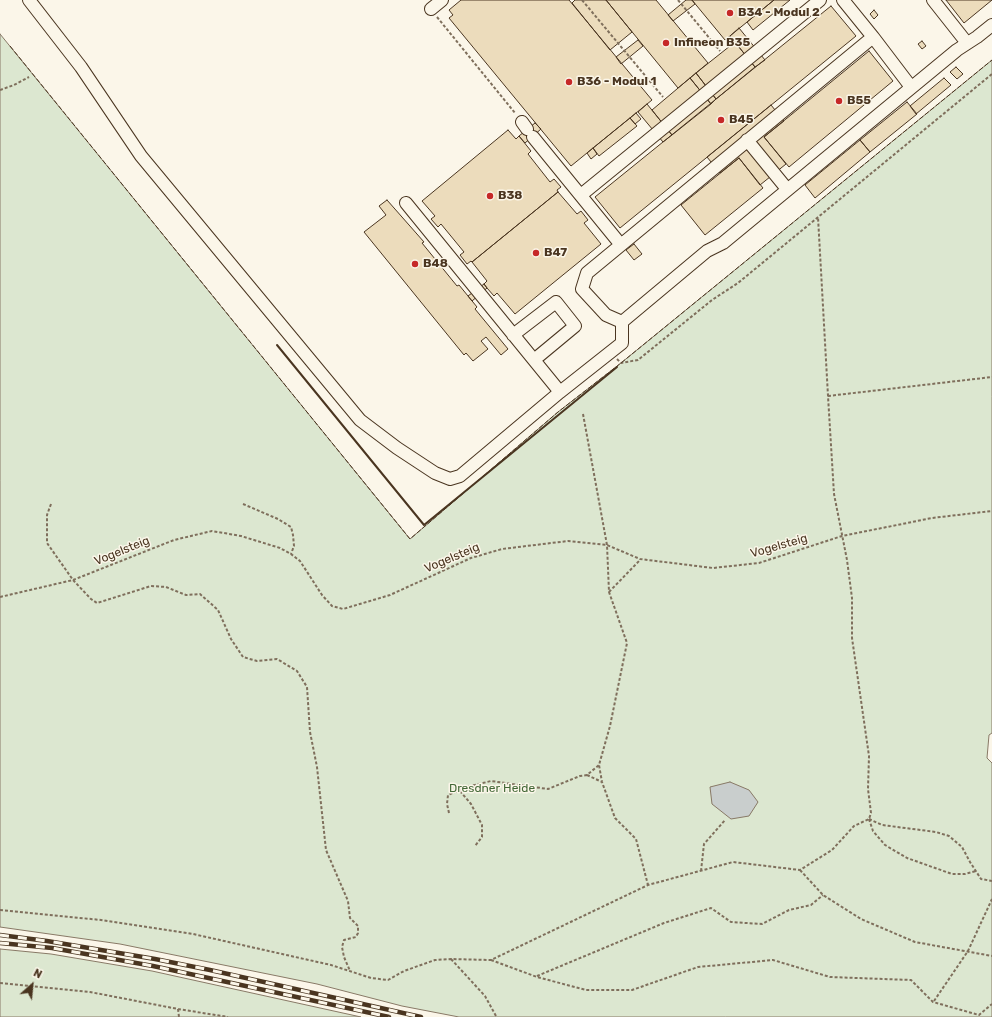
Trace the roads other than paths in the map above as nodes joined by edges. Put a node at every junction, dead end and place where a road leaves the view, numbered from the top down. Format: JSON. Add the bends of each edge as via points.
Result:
{"nodes":[{"id":1,"x":29,"y":0,"type":"edge"},
{"id":2,"x":442,"y":0,"type":"edge"},
{"id":3,"x":820,"y":0,"type":"edge"},
{"id":4,"x":843,"y":0,"type":"edge"},
{"id":5,"x":933,"y":0,"type":"edge"},
{"id":6,"x":431,"y":9,"type":"road end"},
{"id":7,"x":992,"y":25,"type":"edge"},
{"id":8,"x":873,"y":37,"type":"junction"},
{"id":9,"x":967,"y":43,"type":"junction"},
{"id":10,"x":911,"y":87,"type":"junction"},
{"id":11,"x":527,"y":129,"type":"road end"},
{"id":12,"x":747,"y":140,"type":"junction"},
{"id":13,"x":787,"y":189,"type":"junction"},
{"id":14,"x":581,"y":195,"type":"junction"},
{"id":15,"x":406,"y":203,"type":"dead end"},
{"id":16,"x":621,"y":245,"type":"junction"},
{"id":17,"x":622,"y":322,"type":"junction"},
{"id":18,"x":514,"y":335,"type":"junction"},
{"id":19,"x":534,"y":360,"type":"junction"},
{"id":20,"x":560,"y":392,"type":"junction"}],
"edges":[{"from":1,"to":20,"type":"lane","via":[[81,67],[142,156],[360,420],[397,448],[435,473],[450,479],[460,476]]},
{"from":2,"to":6,"type":"lane"},
{"from":3,"to":14,"type":"lane"},
{"from":4,"to":8,"type":"lane"},
{"from":5,"to":9,"type":"lane"},
{"from":7,"to":9,"type":"lane"},
{"from":8,"to":10,"type":"lane"},
{"from":8,"to":12,"type":"lane"},
{"from":9,"to":10,"type":"lane"},
{"from":10,"to":13,"type":"lane"},
{"from":11,"to":14,"type":"lane"},
{"from":12,"to":13,"type":"lane"},
{"from":12,"to":16,"type":"lane"},
{"from":13,"to":17,"type":"lane"},
{"from":14,"to":16,"type":"lane"},
{"from":15,"to":18,"type":"lane"},
{"from":16,"to":17,"type":"lane","via":[[587,273],[582,289],[606,315]]},
{"from":17,"to":20,"type":"lane","via":[[622,343]]},
{"from":18,"to":19,"type":"lane"},
{"from":18,"to":19,"type":"lane","via":[[556,302],[575,326]]},
{"from":19,"to":20,"type":"lane"}]}
